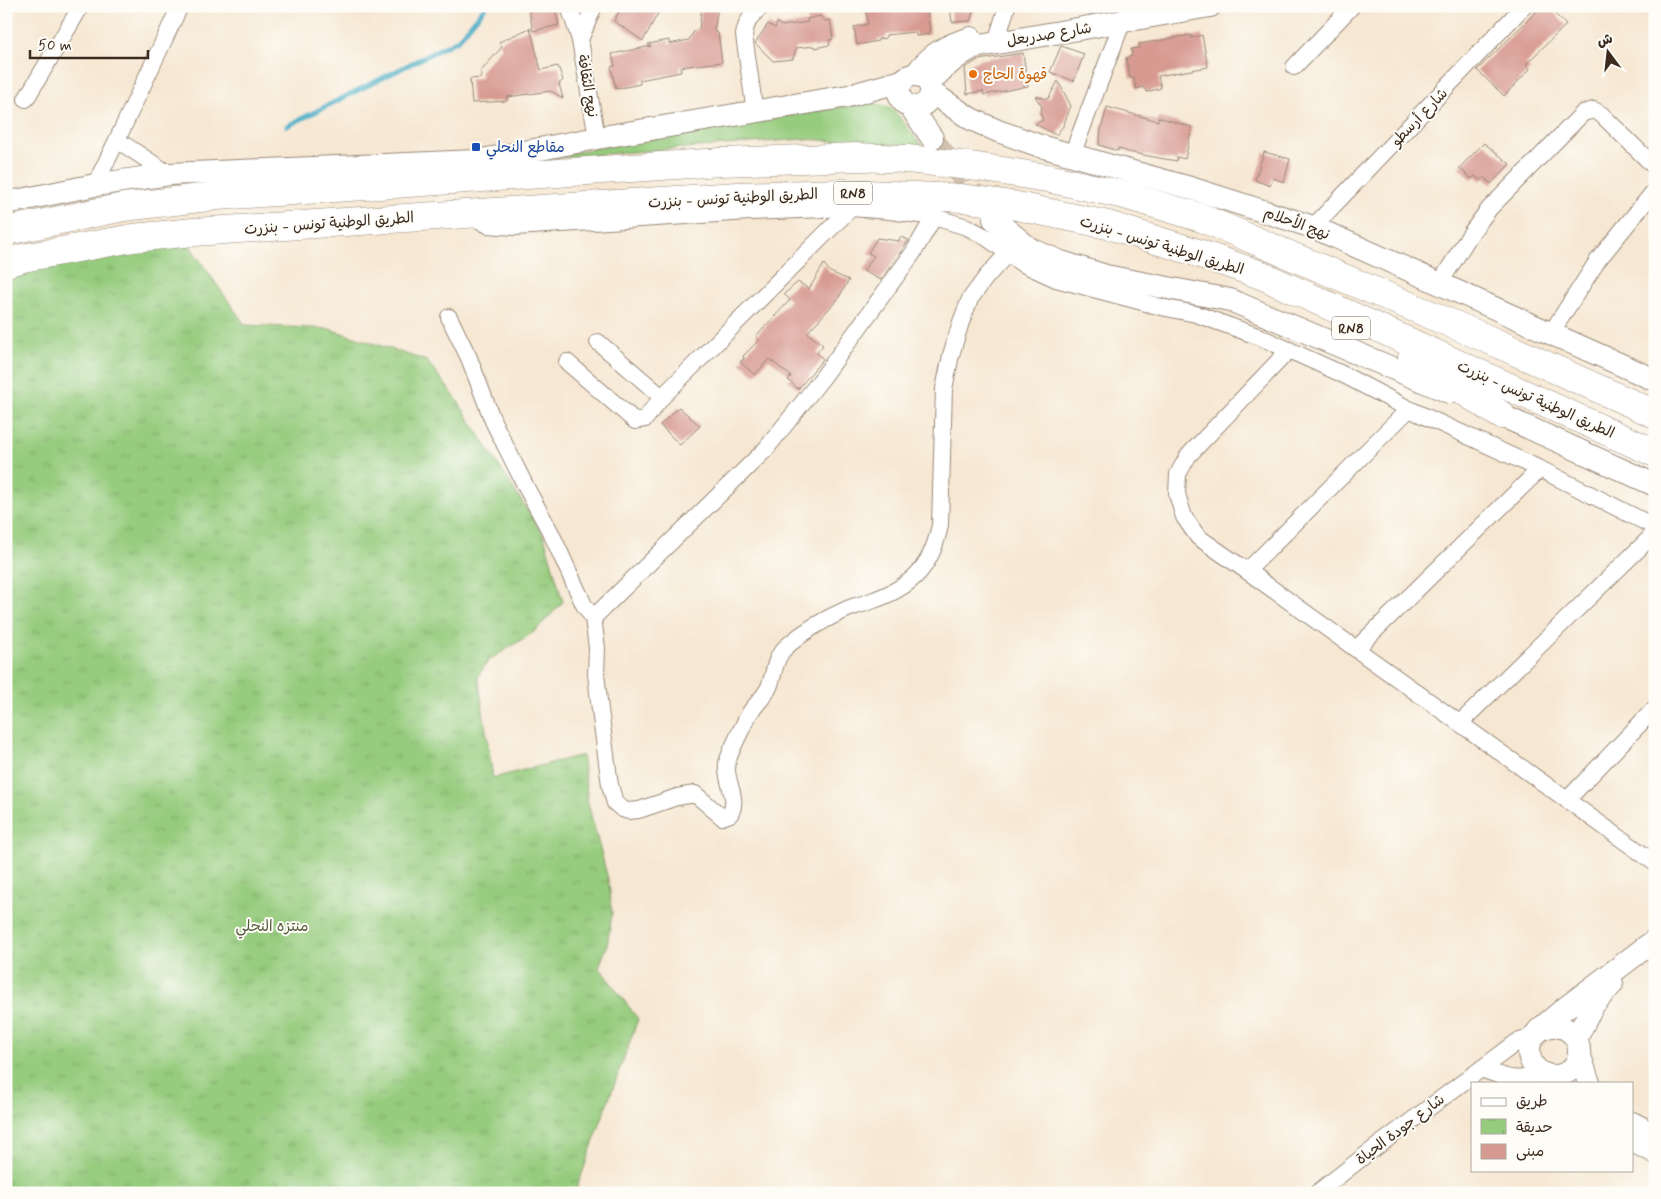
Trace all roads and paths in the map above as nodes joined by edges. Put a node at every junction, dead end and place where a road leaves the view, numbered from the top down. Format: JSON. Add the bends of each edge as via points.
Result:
{"nodes":[{"id":1,"x":81,"y":6,"type":"edge"},
{"id":2,"x":180,"y":6,"type":"edge"},
{"id":3,"x":570,"y":6,"type":"edge"},
{"id":4,"x":594,"y":6,"type":"edge"},
{"id":5,"x":762,"y":6,"type":"edge"},
{"id":6,"x":1007,"y":6,"type":"edge"},
{"id":7,"x":1152,"y":6,"type":"edge"},
{"id":8,"x":1210,"y":6,"type":"edge"},
{"id":9,"x":1352,"y":6,"type":"edge"},
{"id":10,"x":1524,"y":6,"type":"edge"},
{"id":11,"x":1127,"y":13,"type":"edge"},
{"id":12,"x":997,"y":38,"type":"junction"},
{"id":13,"x":580,"y":40,"type":"junction"},
{"id":14,"x":1294,"y":67,"type":"dead end"},
{"id":15,"x":915,"y":89,"type":"junction"},
{"id":16,"x":26,"y":99,"type":"dead end"},
{"id":17,"x":755,"y":112,"type":"junction"},
{"id":18,"x":598,"y":138,"type":"junction"},
{"id":19,"x":932,"y":138,"type":"tunnel mouth"},
{"id":20,"x":117,"y":140,"type":"junction"},
{"id":21,"x":1072,"y":155,"type":"junction"},
{"id":22,"x":1655,"y":167,"type":"edge"},
{"id":23,"x":169,"y":174,"type":"junction"},
{"id":24,"x":95,"y":185,"type":"junction"},
{"id":25,"x":1655,"y":190,"type":"edge"},
{"id":26,"x":6,"y":202,"type":"edge"},
{"id":27,"x":851,"y":208,"type":"junction"},
{"id":28,"x":470,"y":213,"type":"junction"},
{"id":29,"x":934,"y":217,"type":"junction"},
{"id":30,"x":994,"y":219,"type":"tunnel mouth"},
{"id":31,"x":1313,"y":227,"type":"junction"},
{"id":32,"x":6,"y":231,"type":"edge"},
{"id":33,"x":1195,"y":252,"type":"junction"},
{"id":34,"x":1008,"y":253,"type":"junction"},
{"id":35,"x":6,"y":263,"type":"edge"},
{"id":36,"x":1440,"y":284,"type":"junction"},
{"id":37,"x":448,"y":317,"type":"dead end"},
{"id":38,"x":1551,"y":333,"type":"junction"},
{"id":39,"x":598,"y":342,"type":"dead end"},
{"id":40,"x":1289,"y":350,"type":"junction"},
{"id":41,"x":567,"y":362,"type":"dead end"},
{"id":42,"x":1655,"y":380,"type":"edge"},
{"id":43,"x":662,"y":397,"type":"junction"},
{"id":44,"x":1410,"y":409,"type":"junction"},
{"id":45,"x":1655,"y":414,"type":"edge"},
{"id":46,"x":1501,"y":415,"type":"junction"},
{"id":47,"x":1655,"y":453,"type":"edge"},
{"id":48,"x":1540,"y":469,"type":"junction"},
{"id":49,"x":1655,"y":485,"type":"edge"},
{"id":50,"x":1655,"y":527,"type":"edge"},
{"id":51,"x":1655,"y":533,"type":"edge"},
{"id":52,"x":1247,"y":570,"type":"junction"},
{"id":53,"x":593,"y":618,"type":"junction"},
{"id":54,"x":1356,"y":649,"type":"junction"},
{"id":55,"x":1655,"y":708,"type":"edge"},
{"id":56,"x":1460,"y":723,"type":"junction"},
{"id":57,"x":1567,"y":800,"type":"junction"},
{"id":58,"x":1655,"y":863,"type":"edge"},
{"id":59,"x":1655,"y":940,"type":"edge"},
{"id":60,"x":1655,"y":948,"type":"edge"},
{"id":61,"x":1535,"y":1034,"type":"junction"},
{"id":62,"x":1578,"y":1046,"type":"junction"},
{"id":63,"x":1481,"y":1069,"type":"junction"},
{"id":64,"x":1546,"y":1077,"type":"edge"},
{"id":65,"x":1588,"y":1082,"type":"edge"},
{"id":66,"x":1634,"y":1124,"type":"edge"},
{"id":67,"x":1655,"y":1135,"type":"edge"},
{"id":68,"x":1634,"y":1142,"type":"edge"},
{"id":69,"x":1655,"y":1152,"type":"edge"},
{"id":70,"x":1317,"y":1193,"type":"edge"}],
"edges":[{"from":1,"to":16,"type":"street"},
{"from":2,"to":20,"type":"street"},
{"from":3,"to":13,"type":"street"},
{"from":4,"to":13,"type":"street","name":"نهج الثقافة"},
{"from":5,"to":17,"type":"street","via":[[746,24],[744,35]]},
{"from":6,"to":12,"type":"street"},
{"from":7,"to":11,"type":"street","name":"شارع صدربعل"},
{"from":8,"to":11,"type":"street","name":"شارع صدربعل"},
{"from":9,"to":14,"type":"street"},
{"from":10,"to":31,"type":"street","name":"شارع أرسطو"},
{"from":11,"to":12,"type":"street","name":"شارع صدربعل"},
{"from":11,"to":21,"type":"street"},
{"from":12,"to":15,"type":"street","name":"شارع صدربعل","via":[[965,52]]},
{"from":13,"to":18,"type":"street","name":"نهج الثقافة"},
{"from":15,"to":17,"type":"street","via":[[848,96]]},
{"from":15,"to":19,"type":"street"},
{"from":15,"to":21,"type":"street","name":"نهج الأحلام","via":[[998,131]]},
{"from":17,"to":18,"type":"street"},
{"from":18,"to":23,"type":"street","via":[[460,163]]},
{"from":20,"to":23,"type":"street"},
{"from":20,"to":24,"type":"street"},
{"from":21,"to":31,"type":"street","name":"نهج الأحلام","via":[[1188,187]]},
{"from":22,"to":36,"type":"street","via":[[1601,114],[1594,110],[1584,113],[1489,209]]},
{"from":23,"to":24,"type":"street"},
{"from":24,"to":26,"type":"street"},
{"from":25,"to":38,"type":"street","via":[[1598,260]]},
{"from":27,"to":28,"type":"street","via":[[515,227],[488,226]]},
{"from":27,"to":29,"type":"street"},
{"from":27,"to":43,"type":"street"},
{"from":28,"to":33,"type":"highway","name":"الطريق الوطنية تونس - بنزرت","number":"RN8","via":[[824,193],[962,198],[1108,225]]},
{"from":28,"to":35,"type":"highway","name":"الطريق الوطنية تونس - بنزرت","number":"RN8","via":[[133,238]]},
{"from":29,"to":34,"type":"street","via":[[967,227]]},
{"from":29,"to":53,"type":"street","via":[[913,252],[823,378],[765,450]]},
{"from":30,"to":46,"type":"street","via":[[1030,249],[1060,262],[1106,276],[1230,300]]},
{"from":31,"to":36,"type":"street","name":"نهج الأحلام"},
{"from":32,"to":45,"type":"highway","via":[[124,207],[217,196],[790,158],[908,159],[1047,178],[1125,195],[1202,218]]},
{"from":33,"to":46,"type":"highway","number":"RN8","via":[[1409,356]]},
{"from":33,"to":47,"type":"highway","name":"الطريق الوطنية تونس - بنزرت","number":"RN8","via":[[1261,275]]},
{"from":34,"to":40,"type":"street","via":[[1028,267],[1056,279],[1196,314]]},
{"from":34,"to":53,"type":"street","via":[[970,299],[951,356],[944,388],[940,525],[927,562],[899,589],[825,620],[785,647],[778,657],[769,688],[749,714],[727,761],[726,771],[734,805],[730,814],[722,817],[695,794],[639,810],[628,811],[616,803],[610,785],[599,701]]},
{"from":36,"to":38,"type":"street","name":"نهج الأحلام"},
{"from":37,"to":53,"type":"street","via":[[469,358],[493,421]]},
{"from":38,"to":42,"type":"street","name":"نهج الأحلام"},
{"from":39,"to":43,"type":"street"},
{"from":40,"to":44,"type":"street"},
{"from":40,"to":52,"type":"street","via":[[1188,456],[1178,474],[1177,494],[1184,517],[1198,537]]},
{"from":41,"to":43,"type":"street","via":[[635,421],[648,417]]},
{"from":44,"to":48,"type":"street"},
{"from":44,"to":52,"type":"street"},
{"from":46,"to":49,"type":"street"},
{"from":48,"to":50,"type":"street"},
{"from":48,"to":54,"type":"street"},
{"from":51,"to":56,"type":"street"},
{"from":52,"to":54,"type":"street"},
{"from":54,"to":56,"type":"street"},
{"from":55,"to":57,"type":"street"},
{"from":56,"to":57,"type":"street"},
{"from":57,"to":58,"type":"street"},
{"from":59,"to":61,"type":"street","name":"شارع جودة الحياة"},
{"from":60,"to":62,"type":"street","via":[[1603,992],[1593,1005]]},
{"from":61,"to":62,"type":"street","via":[[1543,1028],[1558,1026],[1566,1029]]},
{"from":61,"to":63,"type":"street","name":"شارع جودة الحياة","via":[[1517,1042]]},
{"from":61,"to":64,"type":"street","via":[[1530,1044],[1531,1062]]},
{"from":62,"to":64,"type":"street","via":[[1577,1061],[1572,1068],[1565,1074]]},
{"from":62,"to":65,"type":"street"},
{"from":63,"to":64,"type":"street","via":[[1514,1080]]},
{"from":63,"to":70,"type":"street","name":"شارع جودة الحياة"},
{"from":66,"to":67,"type":"street"},
{"from":68,"to":69,"type":"street"}]}
